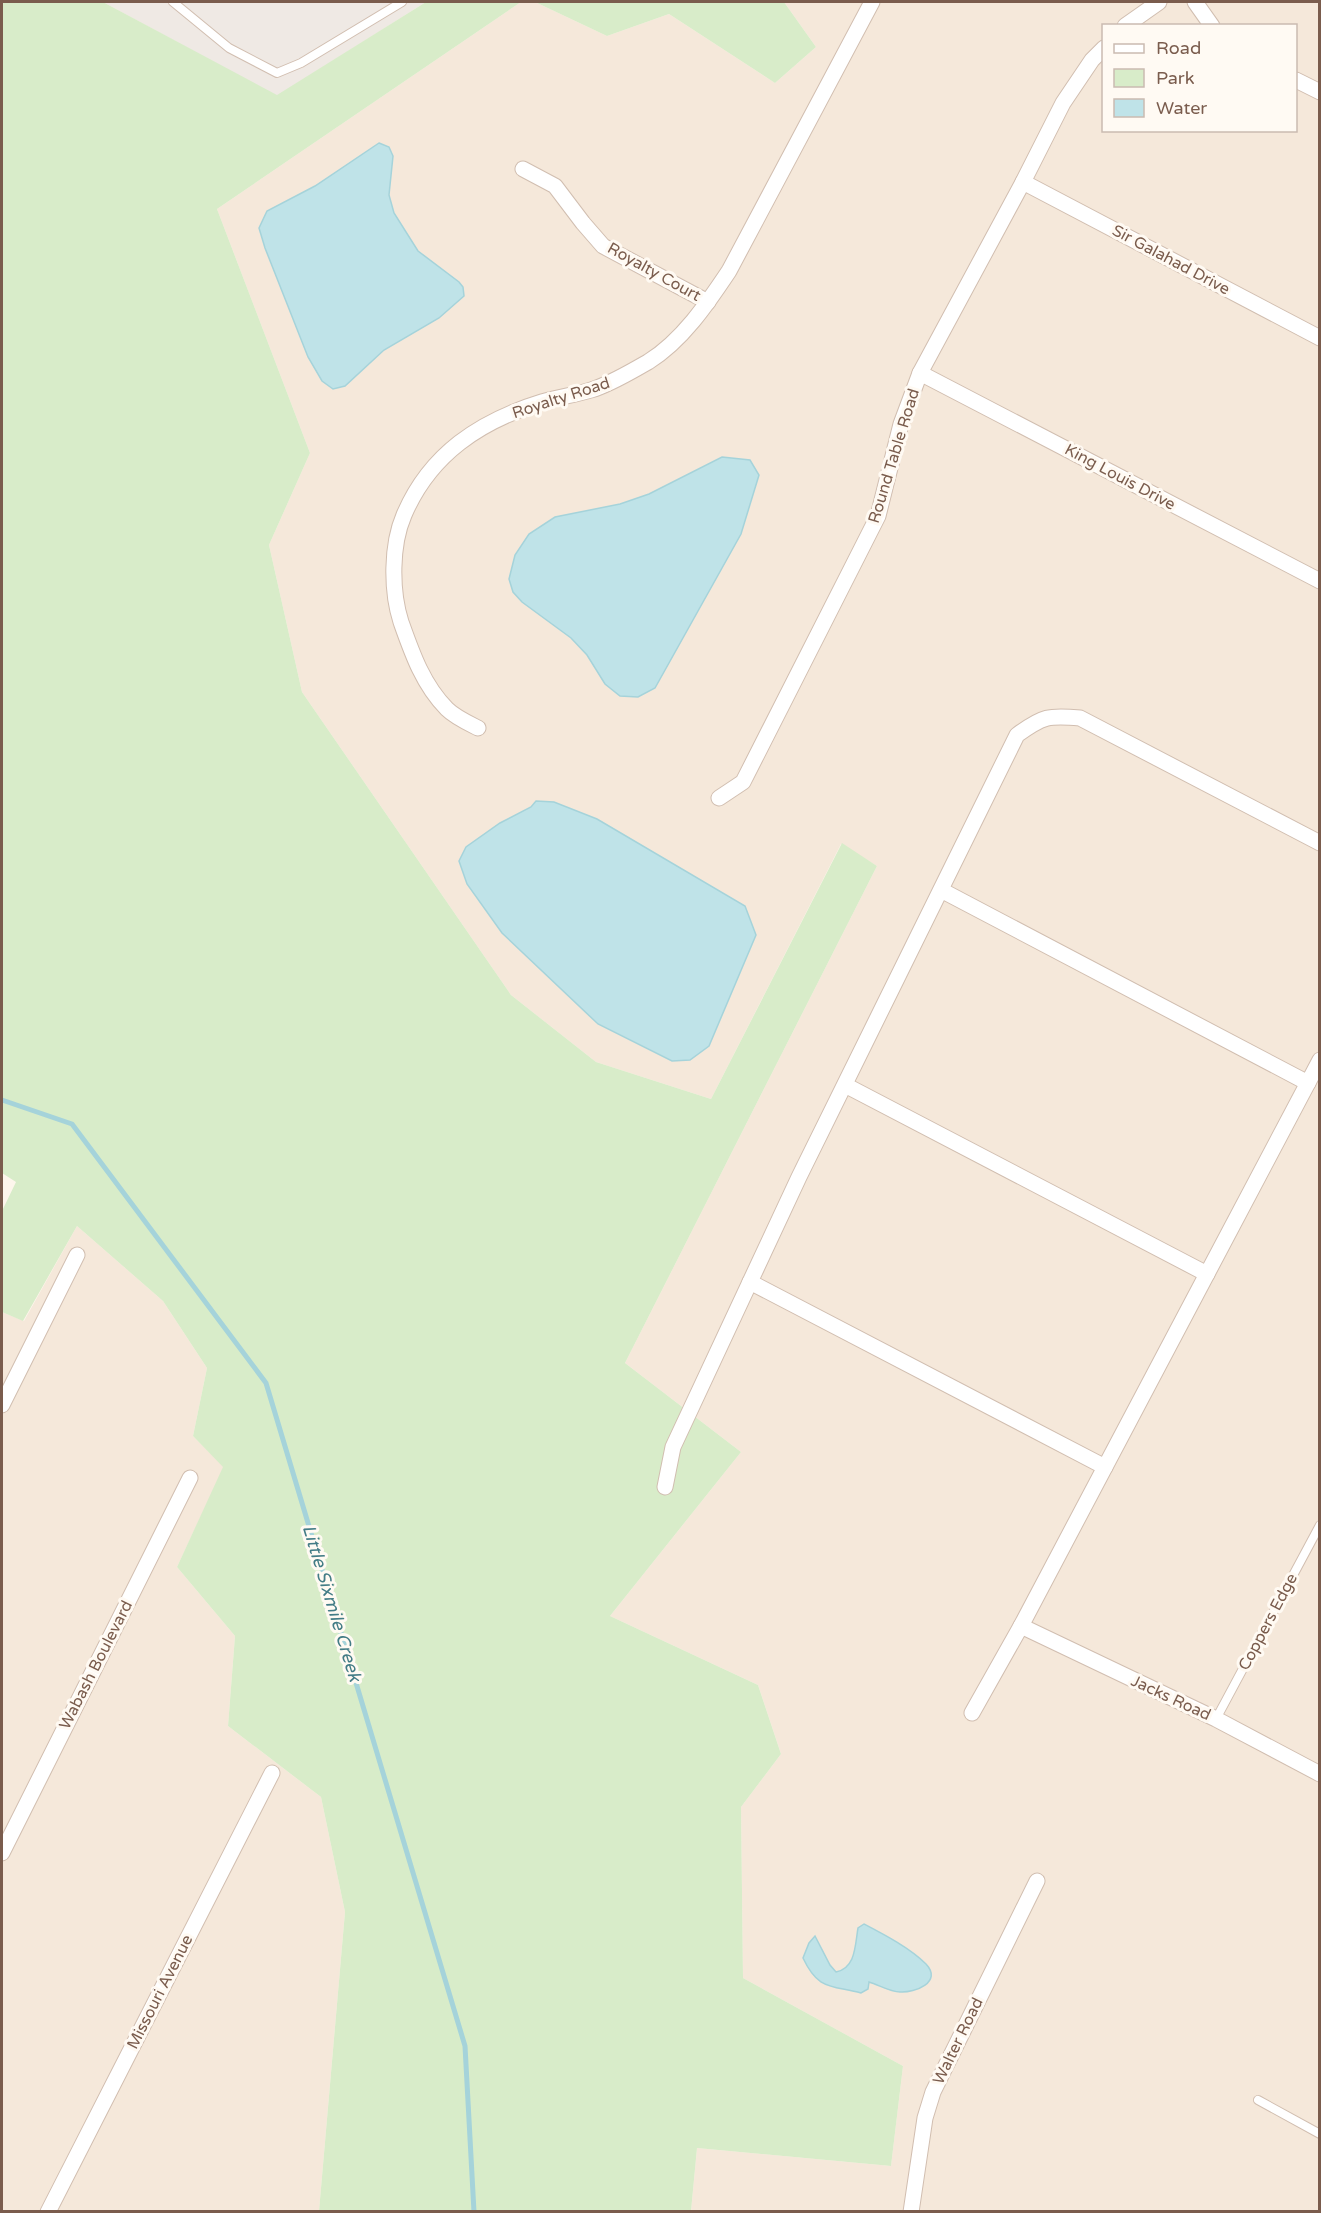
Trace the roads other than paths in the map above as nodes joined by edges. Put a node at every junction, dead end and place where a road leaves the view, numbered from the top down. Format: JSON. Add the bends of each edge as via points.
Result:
{"nodes":[{"id":1,"x":172,"y":2,"type":"edge"},
{"id":2,"x":402,"y":2,"type":"edge"},
{"id":3,"x":872,"y":2,"type":"edge"},
{"id":4,"x":1160,"y":2,"type":"edge"},
{"id":5,"x":1195,"y":2,"type":"edge"},
{"id":6,"x":1128,"y":24,"type":"edge"},
{"id":7,"x":1211,"y":24,"type":"edge"},
{"id":8,"x":1102,"y":50,"type":"edge"},
{"id":9,"x":1297,"y":80,"type":"edge"},
{"id":10,"x":1320,"y":92,"type":"edge"},
{"id":11,"x":523,"y":169,"type":"dead end"},
{"id":12,"x":1023,"y":183,"type":"junction"},
{"id":13,"x":708,"y":302,"type":"junction"},
{"id":14,"x":1320,"y":338,"type":"edge"},
{"id":15,"x":920,"y":373,"type":"junction"},
{"id":16,"x":1320,"y":582,"type":"edge"},
{"id":17,"x":478,"y":728,"type":"dead end"},
{"id":18,"x":719,"y":798,"type":"dead end"},
{"id":19,"x":1320,"y":843,"type":"edge"},
{"id":20,"x":941,"y":890,"type":"junction"},
{"id":21,"x":1320,"y":1060,"type":"edge"},
{"id":22,"x":1308,"y":1083,"type":"junction"},
{"id":23,"x":845,"y":1084,"type":"junction"},
{"id":24,"x":77,"y":1255,"type":"dead end"},
{"id":25,"x":1207,"y":1274,"type":"junction"},
{"id":26,"x":750,"y":1282,"type":"junction"},
{"id":27,"x":2,"y":1405,"type":"edge"},
{"id":28,"x":1105,"y":1467,"type":"junction"},
{"id":29,"x":190,"y":1478,"type":"dead end"},
{"id":30,"x":665,"y":1487,"type":"dead end"},
{"id":31,"x":1320,"y":1525,"type":"edge"},
{"id":32,"x":1021,"y":1626,"type":"junction"},
{"id":33,"x":972,"y":1713,"type":"dead end"},
{"id":34,"x":1216,"y":1719,"type":"junction"},
{"id":35,"x":272,"y":1773,"type":"dead end"},
{"id":36,"x":1320,"y":1774,"type":"edge"},
{"id":37,"x":2,"y":1853,"type":"edge"},
{"id":38,"x":1037,"y":1881,"type":"dead end"},
{"id":39,"x":1258,"y":2100,"type":"dead end"},
{"id":40,"x":1320,"y":2133,"type":"edge"},
{"id":41,"x":48,"y":2211,"type":"edge"},
{"id":42,"x":911,"y":2211,"type":"edge"}],
"edges":[{"from":1,"to":2,"type":"lane","via":[[229,48],[278,73]]},
{"from":3,"to":13,"type":"street","name":"Royalty Road","via":[[729,271]]},
{"from":4,"to":6,"type":"street"},
{"from":5,"to":7,"type":"street"},
{"from":8,"to":12,"type":"street","name":"Round Table Road","via":[[1063,103]]},
{"from":9,"to":10,"type":"street"},
{"from":11,"to":13,"type":"street","name":"Royalty Court","via":[[555,186],[603,246]]},
{"from":12,"to":14,"type":"street","name":"Sir Galahad Drive"},
{"from":12,"to":15,"type":"street","name":"Round Table Road"},
{"from":13,"to":17,"type":"street","name":"Royalty Road","via":[[676,339],[651,360],[618,379],[516,412],[458,443],[428,471],[412,497],[399,527],[394,558],[398,611],[426,682],[448,711]]},
{"from":15,"to":16,"type":"street","name":"King Louis Drive"},
{"from":15,"to":18,"type":"street","name":"Round Table Road","via":[[901,424],[878,516],[743,782]]},
{"from":19,"to":20,"type":"street","via":[[1080,718],[1055,716],[1037,720],[1017,735]]},
{"from":20,"to":22,"type":"street"},
{"from":20,"to":23,"type":"street"},
{"from":21,"to":22,"type":"street"},
{"from":22,"to":25,"type":"street"},
{"from":23,"to":25,"type":"street"},
{"from":23,"to":26,"type":"street"},
{"from":24,"to":27,"type":"street"},
{"from":25,"to":28,"type":"street"},
{"from":26,"to":28,"type":"street"},
{"from":26,"to":30,"type":"street","via":[[673,1447]]},
{"from":28,"to":32,"type":"street"},
{"from":29,"to":37,"type":"street","name":"Wabash Boulevard"},
{"from":31,"to":34,"type":"lane","name":"Coppers Edge"},
{"from":32,"to":33,"type":"street"},
{"from":32,"to":34,"type":"street","name":"Jacks Road"},
{"from":34,"to":36,"type":"street","name":"Jacks Road"},
{"from":35,"to":41,"type":"street","name":"Missouri Avenue"},
{"from":38,"to":42,"type":"street","name":"Walter Road","via":[[933,2092],[924,2118]]},
{"from":39,"to":40,"type":"lane"}]}
